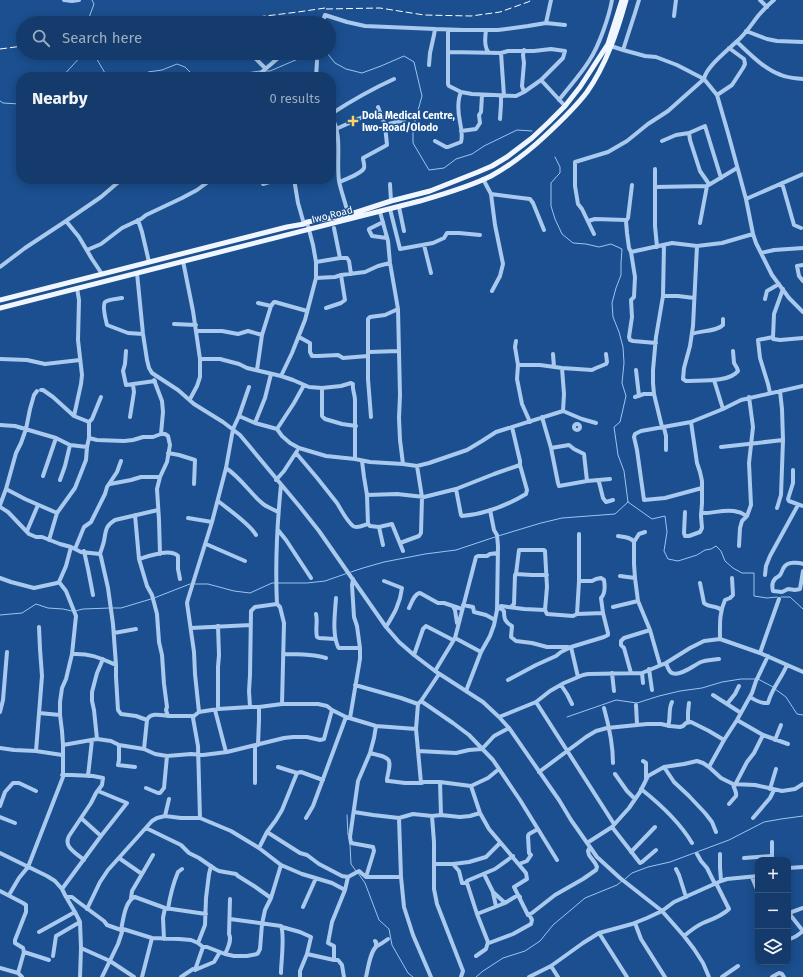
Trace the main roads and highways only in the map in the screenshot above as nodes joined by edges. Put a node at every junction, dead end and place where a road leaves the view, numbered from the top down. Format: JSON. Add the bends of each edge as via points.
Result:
{"nodes":[{"id":1,"x":622,"y":0,"type":"edge"},
{"id":2,"x":626,"y":0,"type":"edge"},
{"id":3,"x":609,"y":45,"type":"junction"},
{"id":4,"x":0,"y":300,"type":"edge"},
{"id":5,"x":0,"y":308,"type":"edge"}],
"edges":[{"from":1,"to":3,"type":"main road"},
{"from":2,"to":3,"type":"main road"},
{"from":3,"to":4,"type":"main road","name":"Iwo Road","via":[[580,87],[549,122],[507,157],[478,172],[430,191],[348,214],[282,228]]},
{"from":3,"to":5,"type":"main road","name":"Iwo Road","via":[[598,73],[574,108],[532,148],[491,176],[447,193],[399,207]]}]}
